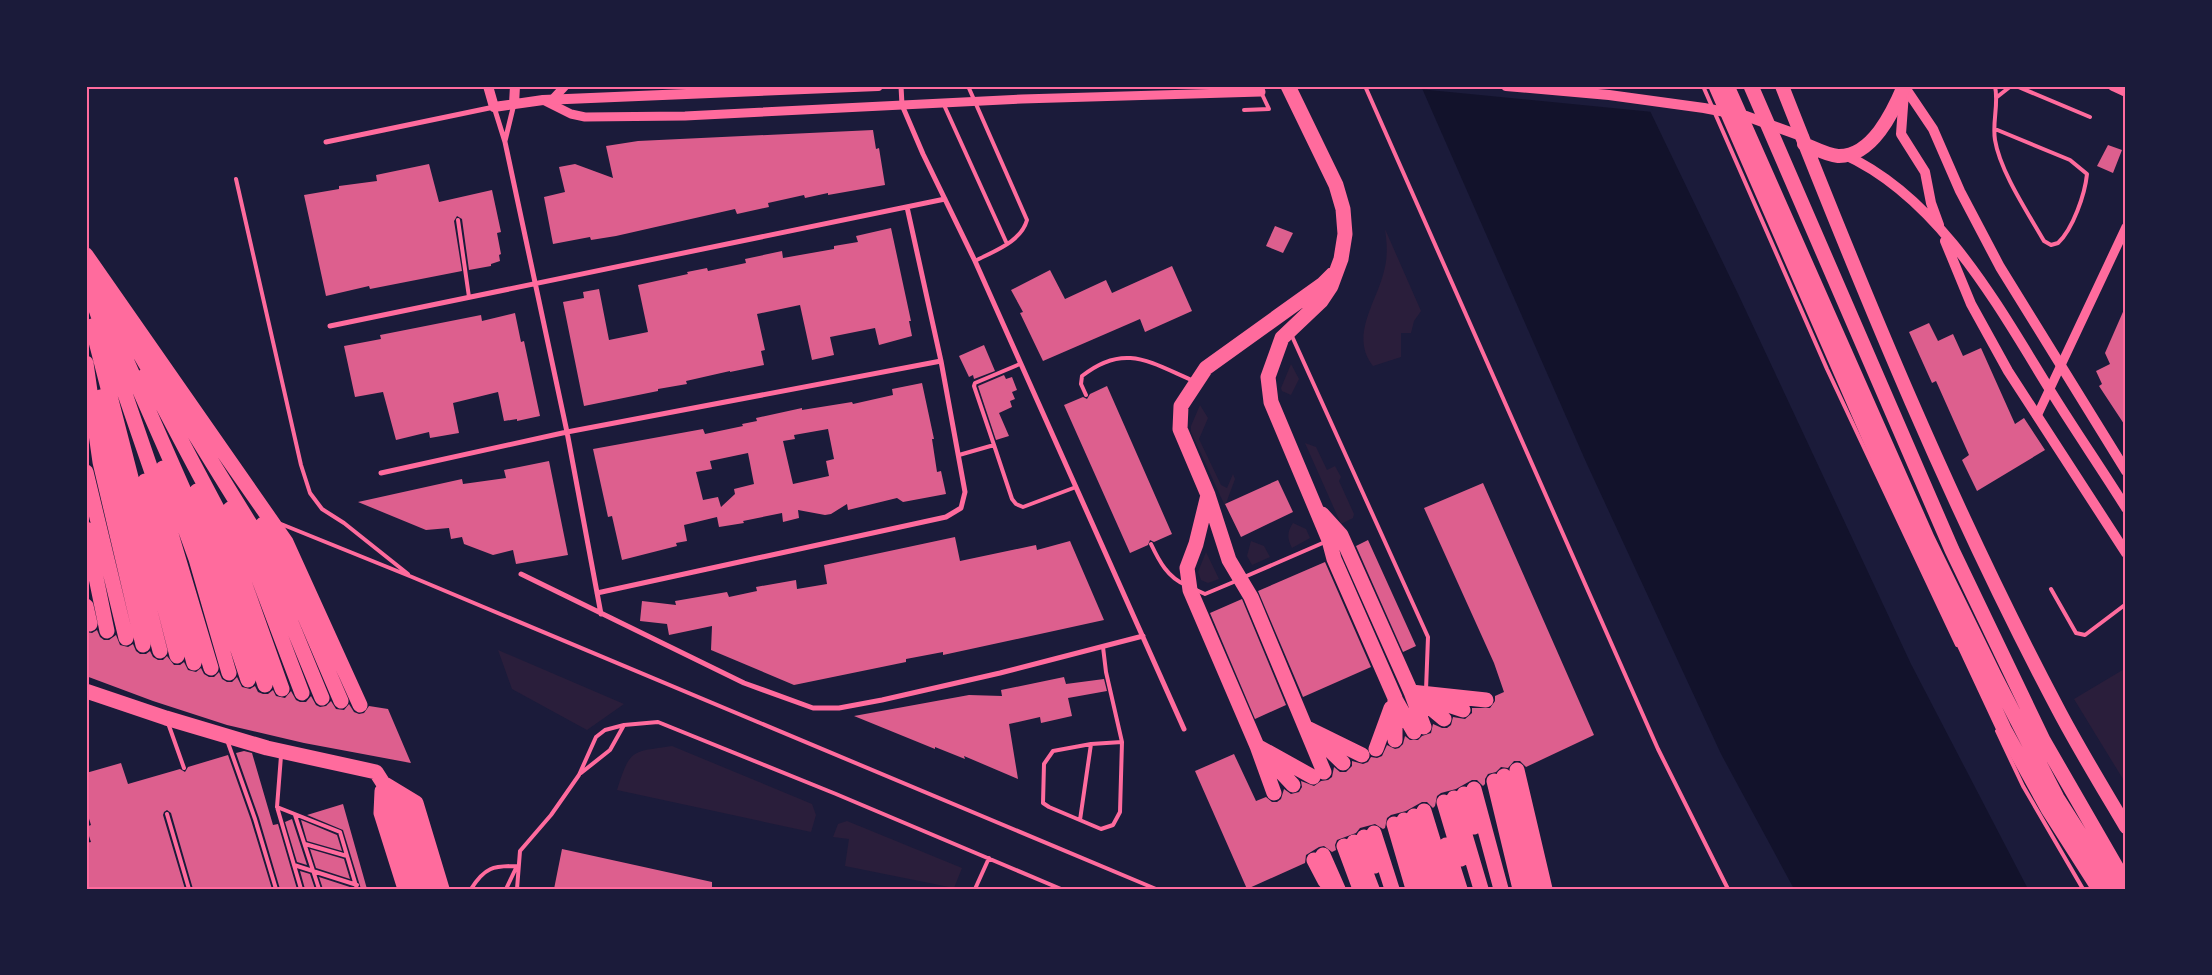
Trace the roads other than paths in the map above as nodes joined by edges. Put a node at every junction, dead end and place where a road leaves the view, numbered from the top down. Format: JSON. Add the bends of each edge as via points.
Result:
{"nodes":[{"id":1,"x":488,"y":86,"type":"edge"},
{"id":2,"x":514,"y":86,"type":"edge"},
{"id":3,"x":565,"y":86,"type":"edge"},
{"id":4,"x":878,"y":86,"type":"edge"},
{"id":5,"x":901,"y":86,"type":"edge"},
{"id":6,"x":968,"y":86,"type":"edge"},
{"id":7,"x":1288,"y":86,"type":"edge"},
{"id":8,"x":1365,"y":86,"type":"edge"},
{"id":9,"x":1506,"y":86,"type":"edge"},
{"id":10,"x":1703,"y":86,"type":"edge"},
{"id":11,"x":1716,"y":86,"type":"edge"},
{"id":12,"x":1727,"y":86,"type":"edge"},
{"id":13,"x":1751,"y":86,"type":"edge"},
{"id":14,"x":1782,"y":86,"type":"edge"},
{"id":15,"x":1904,"y":86,"type":"edge"},
{"id":16,"x":1995,"y":86,"type":"edge"},
{"id":17,"x":2010,"y":86,"type":"edge"},
{"id":18,"x":2016,"y":86,"type":"edge"},
{"id":19,"x":2113,"y":86,"type":"edge"},
{"id":20,"x":1260,"y":89,"type":"edge"},
{"id":21,"x":2126,"y":92,"type":"edge"},
{"id":22,"x":1997,"y":97,"type":"junction"},
{"id":23,"x":548,"y":100,"type":"junction"},
{"id":24,"x":975,"y":101,"type":"junction"},
{"id":25,"x":514,"y":104,"type":"junction"},
{"id":26,"x":902,"y":104,"type":"junction"},
{"id":27,"x":944,"y":104,"type":"junction"},
{"id":28,"x":494,"y":107,"type":"junction"},
{"id":29,"x":1244,"y":110,"type":"dead end"},
{"id":30,"x":2090,"y":117,"type":"dead end"},
{"id":31,"x":1995,"y":129,"type":"junction"},
{"id":32,"x":326,"y":142,"type":"dead end"},
{"id":33,"x":505,"y":142,"type":"junction"},
{"id":34,"x":1804,"y":144,"type":"junction"},
{"id":35,"x":236,"y":179,"type":"dead end"},
{"id":36,"x":945,"y":199,"type":"junction"},
{"id":37,"x":907,"y":207,"type":"junction"},
{"id":38,"x":458,"y":220,"type":"dead end"},
{"id":39,"x":2126,"y":227,"type":"edge"},
{"id":40,"x":1007,"y":244,"type":"junction"},
{"id":41,"x":86,"y":260,"type":"edge"},
{"id":42,"x":975,"y":261,"type":"junction"},
{"id":43,"x":1338,"y":270,"type":"junction"},
{"id":44,"x":86,"y":271,"type":"edge"},
{"id":45,"x":86,"y":275,"type":"edge"},
{"id":46,"x":86,"y":282,"type":"edge"},
{"id":47,"x":535,"y":284,"type":"junction"},
{"id":48,"x":86,"y":290,"type":"edge"},
{"id":49,"x":469,"y":297,"type":"junction"},
{"id":50,"x":86,"y":303,"type":"edge"},
{"id":51,"x":86,"y":325,"type":"edge"},
{"id":52,"x":330,"y":326,"type":"dead end"},
{"id":53,"x":1290,"y":331,"type":"junction"},
{"id":54,"x":941,"y":361,"type":"junction"},
{"id":55,"x":86,"y":362,"type":"edge"},
{"id":56,"x":1020,"y":364,"type":"junction"},
{"id":57,"x":2062,"y":367,"type":"junction"},
{"id":58,"x":1195,"y":382,"type":"junction"},
{"id":59,"x":1086,"y":395,"type":"dead end"},
{"id":60,"x":2037,"y":416,"type":"junction"},
{"id":61,"x":567,"y":432,"type":"junction"},
{"id":62,"x":994,"y":444,"type":"junction"},
{"id":63,"x":959,"y":455,"type":"junction"},
{"id":64,"x":107,"y":465,"type":"junction"},
{"id":65,"x":2124,"y":466,"type":"edge"},
{"id":66,"x":86,"y":472,"type":"edge"},
{"id":67,"x":381,"y":473,"type":"dead end"},
{"id":68,"x":151,"y":484,"type":"junction"},
{"id":69,"x":1076,"y":487,"type":"junction"},
{"id":70,"x":1208,"y":495,"type":"junction"},
{"id":71,"x":2126,"y":508,"type":"edge"},
{"id":72,"x":271,"y":528,"type":"junction"},
{"id":73,"x":86,"y":529,"type":"edge"},
{"id":74,"x":1335,"y":537,"type":"junction"},
{"id":75,"x":1151,"y":544,"type":"dead end"},
{"id":76,"x":2126,"y":553,"type":"edge"},
{"id":77,"x":521,"y":574,"type":"dead end"},
{"id":78,"x":412,"y":577,"type":"junction"},
{"id":79,"x":1241,"y":579,"type":"junction"},
{"id":80,"x":1189,"y":586,"type":"junction"},
{"id":81,"x":2051,"y":588,"type":"dead end"},
{"id":82,"x":597,"y":593,"type":"junction"},
{"id":83,"x":2126,"y":604,"type":"edge"},
{"id":84,"x":86,"y":606,"type":"edge"},
{"id":85,"x":601,"y":614,"type":"junction"},
{"id":86,"x":90,"y":624,"type":"dead end"},
{"id":87,"x":107,"y":631,"type":"dead end"},
{"id":88,"x":1143,"y":636,"type":"junction"},
{"id":89,"x":126,"y":638,"type":"dead end"},
{"id":90,"x":143,"y":645,"type":"dead end"},
{"id":91,"x":1102,"y":647,"type":"junction"},
{"id":92,"x":160,"y":651,"type":"dead end"},
{"id":93,"x":1960,"y":653,"type":"dead end"},
{"id":94,"x":177,"y":656,"type":"dead end"},
{"id":95,"x":194,"y":663,"type":"dead end"},
{"id":96,"x":211,"y":668,"type":"dead end"},
{"id":97,"x":229,"y":673,"type":"dead end"},
{"id":98,"x":248,"y":680,"type":"dead end"},
{"id":99,"x":265,"y":685,"type":"dead end"},
{"id":100,"x":282,"y":688,"type":"dead end"},
{"id":101,"x":93,"y":689,"type":"edge"},
{"id":102,"x":302,"y":693,"type":"dead end"},
{"id":103,"x":322,"y":698,"type":"dead end"},
{"id":104,"x":1394,"y":698,"type":"junction"},
{"id":105,"x":341,"y":701,"type":"dead end"},
{"id":106,"x":360,"y":705,"type":"dead end"},
{"id":107,"x":165,"y":713,"type":"junction"},
{"id":108,"x":1994,"y":724,"type":"dead end"},
{"id":109,"x":624,"y":725,"type":"junction"},
{"id":110,"x":1307,"y":728,"type":"junction"},
{"id":111,"x":1184,"y":729,"type":"dead end"},
{"id":112,"x":220,"y":730,"type":"junction"},
{"id":113,"x":1390,"y":736,"type":"junction"},
{"id":114,"x":1122,"y":742,"type":"junction"},
{"id":115,"x":1091,"y":744,"type":"junction"},
{"id":116,"x":276,"y":745,"type":"junction"},
{"id":117,"x":1257,"y":746,"type":"junction"},
{"id":118,"x":324,"y":747,"type":"dead end"},
{"id":119,"x":345,"y":751,"type":"dead end"},
{"id":120,"x":365,"y":755,"type":"dead end"},
{"id":121,"x":383,"y":758,"type":"dead end"},
{"id":122,"x":330,"y":762,"type":"junction"},
{"id":123,"x":351,"y":766,"type":"junction"},
{"id":124,"x":184,"y":768,"type":"dead end"},
{"id":125,"x":376,"y":775,"type":"junction"},
{"id":126,"x":579,"y":775,"type":"junction"},
{"id":127,"x":277,"y":807,"type":"junction"},
{"id":128,"x":167,"y":814,"type":"dead end"},
{"id":129,"x":295,"y":815,"type":"junction"},
{"id":130,"x":1409,"y":818,"type":"junction"},
{"id":131,"x":1080,"y":820,"type":"junction"},
{"id":132,"x":2126,"y":827,"type":"edge"},
{"id":133,"x":305,"y":844,"type":"junction"},
{"id":134,"x":347,"y":856,"type":"junction"},
{"id":135,"x":989,"y":858,"type":"junction"},
{"id":136,"x":294,"y":866,"type":"junction"},
{"id":137,"x":517,"y":866,"type":"junction"},
{"id":138,"x":314,"y":872,"type":"junction"},
{"id":139,"x":2126,"y":884,"type":"edge"},
{"id":140,"x":357,"y":887,"type":"edge"},
{"id":141,"x":189,"y":889,"type":"edge"},
{"id":142,"x":276,"y":889,"type":"edge"},
{"id":143,"x":301,"y":889,"type":"edge"},
{"id":144,"x":319,"y":889,"type":"edge"},
{"id":145,"x":405,"y":889,"type":"edge"},
{"id":146,"x":417,"y":889,"type":"edge"},
{"id":147,"x":429,"y":889,"type":"edge"},
{"id":148,"x":442,"y":889,"type":"edge"},
{"id":149,"x":471,"y":889,"type":"edge"},
{"id":150,"x":506,"y":889,"type":"edge"},
{"id":151,"x":516,"y":889,"type":"edge"},
{"id":152,"x":976,"y":889,"type":"edge"},
{"id":153,"x":1061,"y":889,"type":"edge"},
{"id":154,"x":1156,"y":889,"type":"edge"},
{"id":155,"x":1317,"y":889,"type":"edge"},
{"id":156,"x":1329,"y":889,"type":"edge"},
{"id":157,"x":1338,"y":889,"type":"edge"},
{"id":158,"x":1351,"y":889,"type":"edge"},
{"id":159,"x":1360,"y":889,"type":"edge"},
{"id":160,"x":1372,"y":889,"type":"edge"},
{"id":161,"x":1383,"y":889,"type":"edge"},
{"id":162,"x":1392,"y":889,"type":"edge"},
{"id":163,"x":1403,"y":889,"type":"edge"},
{"id":164,"x":1413,"y":889,"type":"edge"},
{"id":165,"x":1425,"y":889,"type":"edge"},
{"id":166,"x":1436,"y":889,"type":"edge"},
{"id":167,"x":1448,"y":889,"type":"edge"},
{"id":168,"x":1460,"y":889,"type":"edge"},
{"id":169,"x":1471,"y":889,"type":"edge"},
{"id":170,"x":1481,"y":889,"type":"edge"},
{"id":171,"x":1492,"y":889,"type":"edge"},
{"id":172,"x":1501,"y":889,"type":"edge"},
{"id":173,"x":1510,"y":889,"type":"edge"},
{"id":174,"x":1520,"y":889,"type":"edge"},
{"id":175,"x":1532,"y":889,"type":"edge"},
{"id":176,"x":1545,"y":889,"type":"edge"},
{"id":177,"x":1728,"y":889,"type":"edge"},
{"id":178,"x":2083,"y":889,"type":"edge"},
{"id":179,"x":2099,"y":889,"type":"edge"},
{"id":180,"x":2115,"y":889,"type":"edge"}],
"edges":[{"from":1,"to":28,"type":"main road"},
{"from":2,"to":25,"type":"main road"},
{"from":3,"to":23,"type":"street"},
{"from":4,"to":23,"type":"main road"},
{"from":5,"to":26,"type":"street"},
{"from":6,"to":24,"type":"lane"},
{"from":7,"to":43,"type":"highway","via":[[1336,185],[1343,210],[1345,234]]},
{"from":8,"to":177,"type":"lane","via":[[1658,749]]},
{"from":9,"to":71,"type":"main road","via":[[1609,96],[1746,116],[1850,157],[1880,175],[1934,222],[1967,263]]},
{"from":10,"to":93,"type":"lane","via":[[1826,369]]},
{"from":11,"to":179,"type":"highway","via":[[1895,496],[2004,729],[2048,809]]},
{"from":12,"to":180,"type":"highway","via":[[1927,538],[2057,798]]},
{"from":13,"to":139,"type":"highway","via":[[1956,558],[2042,740]]},
{"from":14,"to":34,"type":"highway"},
{"from":15,"to":34,"type":"highway","via":[[1891,115],[1868,144],[1850,154],[1837,156]]},
{"from":15,"to":57,"type":"main road","via":[[1933,129],[2000,267]]},
{"from":15,"to":60,"type":"main road","via":[[1901,134],[1924,172],[1931,203],[1956,271],[2008,371]]},
{"from":16,"to":22,"type":"lane"},
{"from":17,"to":22,"type":"lane"},
{"from":18,"to":30,"type":"lane"},
{"from":19,"to":21,"type":"main road"},
{"from":20,"to":24,"type":"street"},
{"from":20,"to":29,"type":"lane","via":[[1269,109]]},
{"from":22,"to":31,"type":"lane"},
{"from":23,"to":25,"type":"main road"},
{"from":23,"to":26,"type":"street","via":[[571,114],[585,117],[685,116]]},
{"from":24,"to":27,"type":"street"},
{"from":24,"to":40,"type":"lane","via":[[1027,220],[1024,230]]},
{"from":25,"to":28,"type":"main road"},
{"from":25,"to":33,"type":"street"},
{"from":26,"to":27,"type":"street"},
{"from":26,"to":36,"type":"street"},
{"from":27,"to":40,"type":"lane"},
{"from":28,"to":32,"type":"street"},
{"from":28,"to":33,"type":"street"},
{"from":31,"to":31,"type":"lane","via":[[2070,160],[2087,174],[2086,187],[2069,228],[2058,243],[2051,245],[2044,241],[2000,158]]},
{"from":33,"to":47,"type":"street"},
{"from":34,"to":132,"type":"highway","via":[[1867,298],[1979,553],[2058,711]]},
{"from":35,"to":78,"type":"lane","via":[[298,455],[310,493],[322,509]]},
{"from":36,"to":37,"type":"street"},
{"from":36,"to":42,"type":"street"},
{"from":37,"to":47,"type":"street"},
{"from":37,"to":54,"type":"street"},
{"from":38,"to":49,"type":"lane"},
{"from":39,"to":57,"type":"street"},
{"from":40,"to":42,"type":"lane"},
{"from":41,"to":72,"type":"highway"},
{"from":41,"to":99,"type":"highway","via":[[205,507]]},
{"from":41,"to":100,"type":"highway","via":[[220,514]]},
{"from":41,"to":102,"type":"highway","via":[[237,521]]},
{"from":41,"to":103,"type":"highway","via":[[252,528]]},
{"from":42,"to":56,"type":"street"},
{"from":43,"to":53,"type":"highway","via":[[1321,302]]},
{"from":43,"to":58,"type":"highway","via":[[1206,368]]},
{"from":44,"to":98,"type":"highway","via":[[188,500]]},
{"from":45,"to":97,"type":"highway","via":[[173,494],[196,559]]},
{"from":46,"to":68,"type":"highway"},
{"from":47,"to":49,"type":"street"},
{"from":47,"to":61,"type":"street"},
{"from":48,"to":68,"type":"highway"},
{"from":49,"to":52,"type":"street"},
{"from":50,"to":94,"type":"highway"},
{"from":51,"to":64,"type":"highway"},
{"from":53,"to":74,"type":"highway","via":[[1282,338],[1268,377],[1271,402],[1315,506]]},
{"from":53,"to":113,"type":"lane","via":[[1428,638]]},
{"from":54,"to":61,"type":"street"},
{"from":54,"to":63,"type":"street"},
{"from":55,"to":64,"type":"highway"},
{"from":56,"to":62,"type":"lane","via":[[974,386]]},
{"from":56,"to":69,"type":"street"},
{"from":57,"to":60,"type":"street"},
{"from":57,"to":65,"type":"main road"},
{"from":58,"to":59,"type":"lane","via":[[1138,357],[1120,357],[1092,368],[1082,376],[1081,384]]},
{"from":58,"to":70,"type":"highway","via":[[1181,406],[1180,429]]},
{"from":60,"to":76,"type":"main road"},
{"from":61,"to":67,"type":"street"},
{"from":61,"to":82,"type":"street"},
{"from":62,"to":63,"type":"lane"},
{"from":62,"to":69,"type":"lane","via":[[1016,504],[1023,507]]},
{"from":63,"to":82,"type":"street","via":[[965,492],[962,508],[946,517]]},
{"from":64,"to":90,"type":"highway"},
{"from":64,"to":92,"type":"highway"},
{"from":66,"to":89,"type":"highway"},
{"from":68,"to":95,"type":"highway"},
{"from":68,"to":96,"type":"highway"},
{"from":69,"to":88,"type":"street"},
{"from":70,"to":79,"type":"highway","via":[[1229,560]]},
{"from":70,"to":80,"type":"highway","via":[[1187,568]]},
{"from":72,"to":78,"type":"lane"},
{"from":72,"to":105,"type":"highway"},
{"from":72,"to":106,"type":"highway","via":[[286,542]]},
{"from":73,"to":87,"type":"highway"},
{"from":74,"to":79,"type":"lane"},
{"from":74,"to":104,"type":"highway","via":[[1334,559]]},
{"from":74,"to":113,"type":"highway"},
{"from":75,"to":80,"type":"lane","via":[[1160,562],[1178,582]]},
{"from":77,"to":85,"type":"street"},
{"from":78,"to":154,"type":"lane"},
{"from":79,"to":80,"type":"lane","via":[[1205,594]]},
{"from":79,"to":110,"type":"highway"},
{"from":80,"to":117,"type":"highway"},
{"from":81,"to":83,"type":"lane","via":[[2076,633],[2081,635]]},
{"from":82,"to":85,"type":"street"},
{"from":84,"to":86,"type":"highway"},
{"from":85,"to":91,"type":"street","via":[[744,683],[813,708],[839,708],[882,700]]},
{"from":88,"to":91,"type":"street"},
{"from":88,"to":111,"type":"street"},
{"from":91,"to":114,"type":"lane"},
{"from":101,"to":107,"type":"highway"},
{"from":104,"to":113,"type":"highway"},
{"from":104,"to":113,"type":"highway"},
{"from":107,"to":112,"type":"highway"},
{"from":107,"to":124,"type":"lane"},
{"from":108,"to":178,"type":"lane","via":[[2023,786]]},
{"from":109,"to":126,"type":"lane","via":[[610,750]]},
{"from":109,"to":126,"type":"lane","via":[[605,730],[596,737]]},
{"from":109,"to":135,"type":"lane","via":[[658,722]]},
{"from":110,"to":113,"type":"highway"},
{"from":110,"to":113,"type":"highway"},
{"from":112,"to":116,"type":"highway"},
{"from":112,"to":142,"type":"lane","via":[[244,784]]},
{"from":113,"to":117,"type":"highway"},
{"from":113,"to":117,"type":"highway"},
{"from":114,"to":115,"type":"lane"},
{"from":114,"to":131,"type":"lane","via":[[1120,812],[1113,825],[1101,829]]},
{"from":115,"to":131,"type":"lane"},
{"from":115,"to":131,"type":"lane","via":[[1053,751],[1044,764],[1043,803]]},
{"from":116,"to":122,"type":"highway","via":[[306,751]]},
{"from":116,"to":127,"type":"lane"},
{"from":118,"to":122,"type":"highway"},
{"from":119,"to":123,"type":"highway"},
{"from":120,"to":125,"type":"highway"},
{"from":121,"to":125,"type":"highway"},
{"from":122,"to":123,"type":"highway"},
{"from":123,"to":125,"type":"highway"},
{"from":125,"to":145,"type":"highway","via":[[381,813]]},
{"from":125,"to":146,"type":"highway"},
{"from":125,"to":147,"type":"highway","via":[[404,806]]},
{"from":125,"to":148,"type":"highway","via":[[416,803]]},
{"from":126,"to":137,"type":"lane","via":[[520,851]]},
{"from":127,"to":129,"type":"lane"},
{"from":127,"to":136,"type":"lane"},
{"from":128,"to":141,"type":"lane"},
{"from":129,"to":133,"type":"lane"},
{"from":129,"to":134,"type":"lane","via":[[340,832]]},
{"from":130,"to":155,"type":"highway"},
{"from":130,"to":156,"type":"highway"},
{"from":130,"to":157,"type":"highway"},
{"from":130,"to":158,"type":"highway"},
{"from":130,"to":159,"type":"highway"},
{"from":130,"to":160,"type":"highway"},
{"from":130,"to":161,"type":"highway"},
{"from":130,"to":162,"type":"highway"},
{"from":130,"to":163,"type":"highway"},
{"from":130,"to":164,"type":"highway"},
{"from":130,"to":165,"type":"highway"},
{"from":130,"to":166,"type":"highway"},
{"from":130,"to":167,"type":"highway"},
{"from":130,"to":168,"type":"highway"},
{"from":130,"to":169,"type":"highway"},
{"from":130,"to":170,"type":"highway"},
{"from":130,"to":171,"type":"highway"},
{"from":130,"to":172,"type":"highway"},
{"from":130,"to":173,"type":"highway"},
{"from":130,"to":174,"type":"highway"},
{"from":130,"to":175,"type":"highway"},
{"from":130,"to":176,"type":"highway"},
{"from":133,"to":134,"type":"lane"},
{"from":133,"to":138,"type":"lane"},
{"from":134,"to":140,"type":"lane"},
{"from":135,"to":152,"type":"lane"},
{"from":135,"to":153,"type":"lane"},
{"from":136,"to":138,"type":"lane"},
{"from":136,"to":143,"type":"lane"},
{"from":137,"to":149,"type":"lane","via":[[494,866],[477,879]]},
{"from":137,"to":150,"type":"lane"},
{"from":137,"to":151,"type":"lane"},
{"from":138,"to":140,"type":"lane"},
{"from":138,"to":144,"type":"lane"}]}
